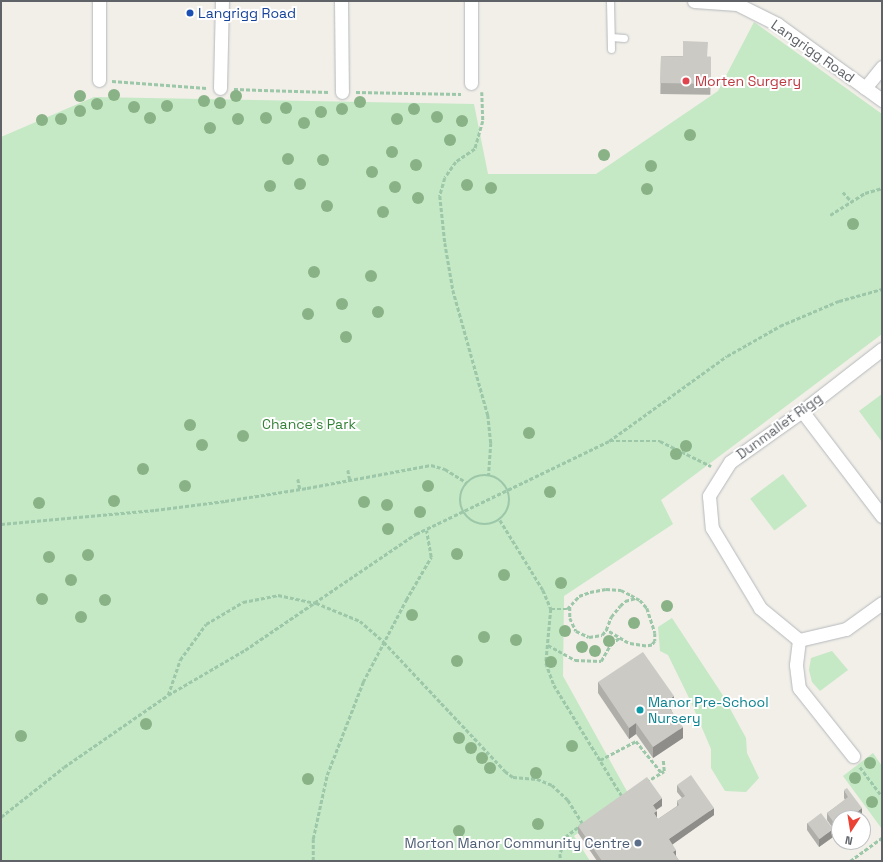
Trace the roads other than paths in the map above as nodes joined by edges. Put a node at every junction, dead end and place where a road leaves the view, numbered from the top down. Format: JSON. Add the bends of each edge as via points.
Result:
{"nodes":[{"id":1,"x":99,"y":1,"type":"edge"},
{"id":2,"x":222,"y":1,"type":"edge"},
{"id":3,"x":341,"y":1,"type":"edge"},
{"id":4,"x":471,"y":1,"type":"edge"},
{"id":5,"x":610,"y":1,"type":"edge"},
{"id":6,"x":694,"y":1,"type":"edge"},
{"id":7,"x":721,"y":2,"type":"edge"},
{"id":8,"x":611,"y":37,"type":"junction"},
{"id":9,"x":624,"y":38,"type":"dead end"},
{"id":10,"x":611,"y":49,"type":"dead end"},
{"id":11,"x":882,"y":67,"type":"edge"},
{"id":12,"x":99,"y":80,"type":"road end"},
{"id":13,"x":471,"y":83,"type":"road end"},
{"id":14,"x":220,"y":88,"type":"road end"},
{"id":15,"x":864,"y":88,"type":"junction"},
{"id":16,"x":342,"y":92,"type":"road end"},
{"id":17,"x":882,"y":100,"type":"edge"},
{"id":18,"x":882,"y":349,"type":"edge"},
{"id":19,"x":802,"y":411,"type":"junction"},
{"id":20,"x":882,"y":516,"type":"edge"},
{"id":21,"x":882,"y":603,"type":"edge"},
{"id":22,"x":800,"y":640,"type":"junction"},
{"id":23,"x":853,"y":756,"type":"road end"}],
"edges":[{"from":1,"to":12,"type":"street"},
{"from":2,"to":14,"type":"street"},
{"from":3,"to":16,"type":"street"},
{"from":4,"to":13,"type":"street"},
{"from":5,"to":8,"type":"lane"},
{"from":6,"to":7,"type":"street","name":"Langrigg Road"},
{"from":7,"to":15,"type":"street","name":"Langrigg Road","via":[[737,4],[777,24]]},
{"from":8,"to":9,"type":"lane"},
{"from":8,"to":10,"type":"lane"},
{"from":11,"to":15,"type":"street"},
{"from":15,"to":17,"type":"street","name":"Langrigg Road"},
{"from":18,"to":19,"type":"street","name":"Dunmallet Rigg"},
{"from":19,"to":20,"type":"street"},
{"from":19,"to":22,"type":"street","name":"Dunmallet Rigg","via":[[730,462],[709,496],[712,528],[760,608]]},
{"from":21,"to":22,"type":"street","via":[[846,628]]},
{"from":22,"to":23,"type":"street","via":[[796,665],[799,688]]}]}
